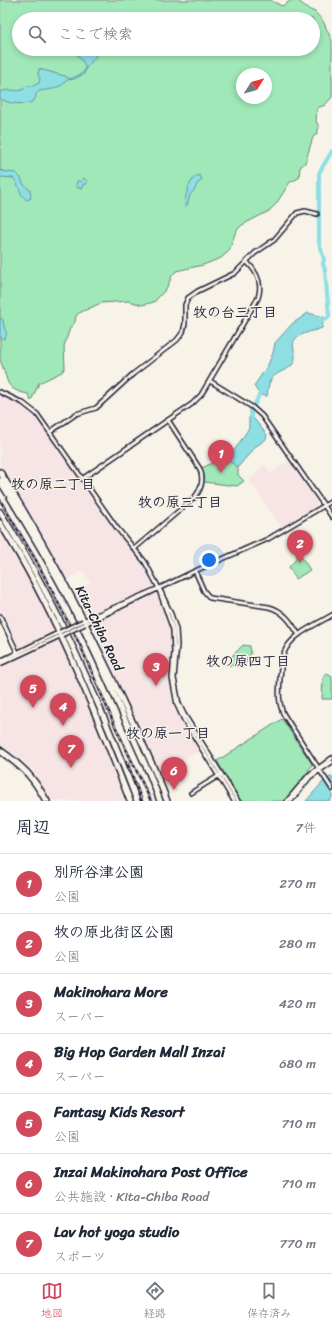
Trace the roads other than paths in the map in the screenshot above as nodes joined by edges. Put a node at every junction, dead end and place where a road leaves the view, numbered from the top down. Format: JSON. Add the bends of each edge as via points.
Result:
{"nodes":[{"id":1,"x":317,"y":214,"type":"dead end"},
{"id":2,"x":247,"y":262,"type":"junction"},
{"id":3,"x":210,"y":381,"type":"junction"},
{"id":4,"x":0,"y":392,"type":"edge"},
{"id":5,"x":168,"y":420,"type":"junction"},
{"id":6,"x":50,"y":432,"type":"junction"},
{"id":7,"x":0,"y":472,"type":"edge"},
{"id":8,"x":82,"y":479,"type":"junction"},
{"id":9,"x":0,"y":481,"type":"edge"},
{"id":10,"x":332,"y":501,"type":"edge"},
{"id":11,"x":324,"y":505,"type":"junction"},
{"id":12,"x":0,"y":512,"type":"edge"},
{"id":13,"x":332,"y":517,"type":"edge"},
{"id":14,"x":1,"y":527,"type":"edge"},
{"id":15,"x":134,"y":549,"type":"junction"},
{"id":16,"x":195,"y":572,"type":"junction"},
{"id":17,"x":159,"y":589,"type":"junction"},
{"id":18,"x":332,"y":615,"type":"edge"},
{"id":19,"x":0,"y":616,"type":"edge"},
{"id":20,"x":85,"y":622,"type":"junction"},
{"id":21,"x":61,"y":634,"type":"junction"},
{"id":22,"x":299,"y":635,"type":"junction"},
{"id":23,"x":18,"y":654,"type":"junction"},
{"id":24,"x":0,"y":661,"type":"edge"},
{"id":25,"x":0,"y":664,"type":"edge"},
{"id":26,"x":102,"y":670,"type":"junction"},
{"id":27,"x":106,"y":721,"type":"junction"},
{"id":28,"x":0,"y":749,"type":"edge"},
{"id":29,"x":0,"y":752,"type":"edge"},
{"id":30,"x":332,"y":758,"type":"edge"},
{"id":31,"x":332,"y":762,"type":"edge"},
{"id":32,"x":319,"y":769,"type":"junction"},
{"id":33,"x":157,"y":774,"type":"junction"},
{"id":34,"x":220,"y":775,"type":"junction"},
{"id":35,"x":123,"y":784,"type":"junction"},
{"id":36,"x":332,"y":789,"type":"edge"},
{"id":37,"x":192,"y":793,"type":"dead end"},
{"id":38,"x":47,"y":801,"type":"edge"},
{"id":39,"x":130,"y":801,"type":"edge"},
{"id":40,"x":137,"y":801,"type":"edge"},
{"id":41,"x":160,"y":801,"type":"edge"},
{"id":42,"x":167,"y":801,"type":"edge"},
{"id":43,"x":234,"y":801,"type":"edge"},
{"id":44,"x":238,"y":801,"type":"edge"},
{"id":45,"x":288,"y":801,"type":"edge"},
{"id":46,"x":291,"y":801,"type":"edge"}],
"edges":[{"from":1,"to":2,"type":"street","via":[[305,211],[297,213],[274,240],[263,246]]},
{"from":2,"to":3,"type":"street","via":[[259,279],[258,298]]},
{"from":2,"to":6,"type":"street","via":[[232,275],[188,298],[183,332],[174,344],[133,374],[96,408],[76,414]]},
{"from":3,"to":5,"type":"street","via":[[194,402]]},
{"from":3,"to":11,"type":"street","via":[[262,416]]},
{"from":4,"to":6,"type":"street","via":[[32,409]]},
{"from":5,"to":8,"type":"street"},
{"from":5,"to":15,"type":"street","via":[[200,469],[202,484],[194,498]]},
{"from":6,"to":8,"type":"street"},
{"from":7,"to":20,"type":"highway","name":"Kita-Chiba Road","via":[[27,515]]},
{"from":8,"to":15,"type":"street"},
{"from":9,"to":26,"type":"highway","name":"Kita-Chiba Road","via":[[53,569]]},
{"from":10,"to":11,"type":"street"},
{"from":11,"to":13,"type":"street"},
{"from":11,"to":16,"type":"street","via":[[268,539]]},
{"from":12,"to":27,"type":"highway","via":[[48,597]]},
{"from":14,"to":21,"type":"highway"},
{"from":15,"to":17,"type":"street","via":[[148,566]]},
{"from":16,"to":17,"type":"street"},
{"from":16,"to":22,"type":"street","via":[[210,598],[272,608],[286,616]]},
{"from":17,"to":20,"type":"street"},
{"from":17,"to":34,"type":"street","via":[[176,629],[174,678],[179,704]]},
{"from":18,"to":22,"type":"street"},
{"from":19,"to":23,"type":"street"},
{"from":20,"to":21,"type":"street","bridge":true},
{"from":20,"to":33,"type":"highway","name":"Kita-Chiba Road"},
{"from":21,"to":23,"type":"street"},
{"from":21,"to":35,"type":"highway","via":[[96,713]]},
{"from":22,"to":32,"type":"street","via":[[291,641],[284,653],[279,697],[284,715]]},
{"from":23,"to":24,"type":"street"},
{"from":23,"to":25,"type":"street"},
{"from":26,"to":33,"type":"highway","via":[[108,677],[142,750]]},
{"from":26,"to":41,"type":"highway","name":"Kita-Chiba Road"},
{"from":27,"to":35,"type":"highway"},
{"from":27,"to":40,"type":"highway"},
{"from":28,"to":38,"type":"street","via":[[27,769]]},
{"from":29,"to":38,"type":"street","via":[[32,779]]},
{"from":30,"to":32,"type":"street"},
{"from":31,"to":32,"type":"street"},
{"from":32,"to":36,"type":"street"},
{"from":32,"to":45,"type":"street","via":[[304,780]]},
{"from":32,"to":46,"type":"street"},
{"from":33,"to":42,"type":"highway","name":"Kita-Chiba Road"},
{"from":34,"to":37,"type":"street"},
{"from":34,"to":43,"type":"street"},
{"from":34,"to":44,"type":"street"},
{"from":35,"to":39,"type":"highway"}]}
